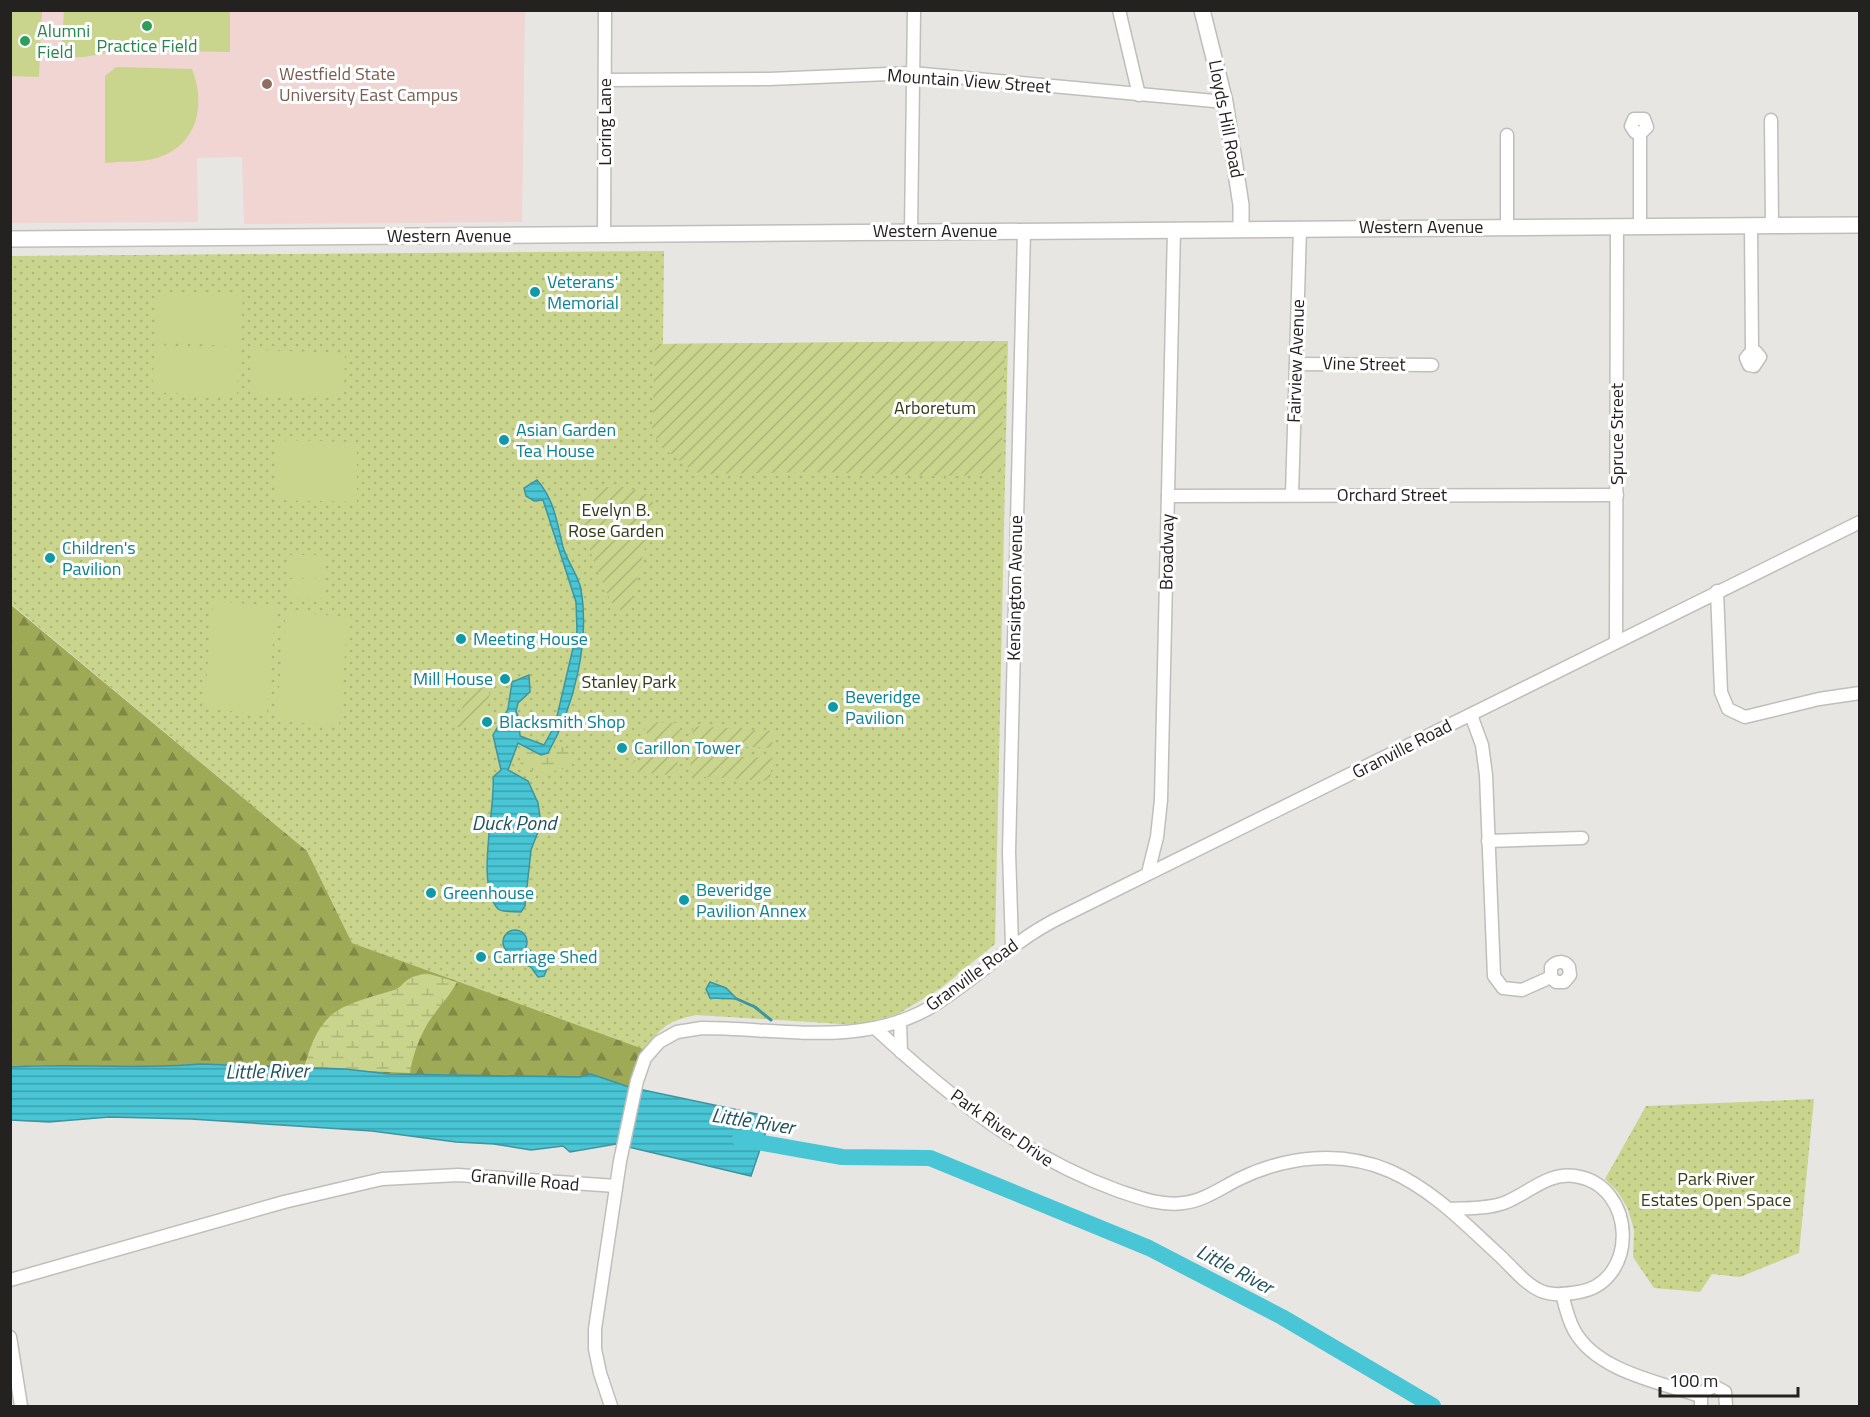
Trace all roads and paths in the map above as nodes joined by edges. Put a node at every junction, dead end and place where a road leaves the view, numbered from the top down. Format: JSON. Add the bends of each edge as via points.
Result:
{"nodes":[{"id":1,"x":605,"y":10,"type":"edge"},
{"id":2,"x":914,"y":10,"type":"edge"},
{"id":3,"x":1119,"y":10,"type":"edge"},
{"id":4,"x":1202,"y":10,"type":"edge"},
{"id":5,"x":912,"y":74,"type":"junction"},
{"id":6,"x":605,"y":80,"type":"junction"},
{"id":7,"x":1138,"y":95,"type":"junction"},
{"id":8,"x":1224,"y":102,"type":"junction"},
{"id":9,"x":1771,"y":120,"type":"dead end"},
{"id":10,"x":1640,"y":134,"type":"dead end"},
{"id":11,"x":1507,"y":135,"type":"dead end"},
{"id":12,"x":1751,"y":225,"type":"junction"},
{"id":13,"x":1772,"y":225,"type":"junction"},
{"id":14,"x":1860,"y":225,"type":"edge"},
{"id":15,"x":1617,"y":226,"type":"junction"},
{"id":16,"x":1640,"y":226,"type":"junction"},
{"id":17,"x":1508,"y":227,"type":"junction"},
{"id":18,"x":1241,"y":228,"type":"junction"},
{"id":19,"x":1300,"y":228,"type":"junction"},
{"id":20,"x":1174,"y":229,"type":"junction"},
{"id":21,"x":911,"y":231,"type":"junction"},
{"id":22,"x":1024,"y":231,"type":"junction"},
{"id":23,"x":604,"y":234,"type":"junction"},
{"id":24,"x":10,"y":239,"type":"edge"},
{"id":25,"x":1752,"y":351,"type":"dead end"},
{"id":26,"x":1296,"y":364,"type":"junction"},
{"id":27,"x":1432,"y":365,"type":"dead end"},
{"id":28,"x":1293,"y":495,"type":"junction"},
{"id":29,"x":1617,"y":495,"type":"junction"},
{"id":30,"x":1168,"y":496,"type":"junction"},
{"id":31,"x":1860,"y":522,"type":"edge"},
{"id":32,"x":1717,"y":591,"type":"junction"},
{"id":33,"x":1617,"y":641,"type":"junction"},
{"id":34,"x":1860,"y":693,"type":"edge"},
{"id":35,"x":1471,"y":715,"type":"junction"},
{"id":36,"x":1582,"y":838,"type":"dead end"},
{"id":37,"x":1488,"y":841,"type":"junction"},
{"id":38,"x":1148,"y":873,"type":"junction"},
{"id":39,"x":1012,"y":946,"type":"junction"},
{"id":40,"x":1551,"y":977,"type":"dead end"},
{"id":41,"x":900,"y":1021,"type":"junction"},
{"id":42,"x":876,"y":1029,"type":"junction"},
{"id":43,"x":901,"y":1052,"type":"junction"},
{"id":44,"x":616,"y":1186,"type":"junction"},
{"id":45,"x":1449,"y":1209,"type":"junction"},
{"id":46,"x":10,"y":1280,"type":"edge"},
{"id":47,"x":1562,"y":1294,"type":"junction"},
{"id":48,"x":10,"y":1337,"type":"edge"},
{"id":49,"x":1700,"y":1401,"type":"edge"},
{"id":50,"x":21,"y":1407,"type":"edge"},
{"id":51,"x":611,"y":1407,"type":"edge"},
{"id":52,"x":1726,"y":1407,"type":"edge"}],
"edges":[{"from":1,"to":6,"type":"street","name":"Loring Lane"},
{"from":2,"to":5,"type":"street"},
{"from":3,"to":7,"type":"street"},
{"from":4,"to":8,"type":"main road","name":"Lloyds Hill Road"},
{"from":5,"to":6,"type":"street","name":"Mountain View Street"},
{"from":5,"to":7,"type":"street","name":"Mountain View Street"},
{"from":5,"to":21,"type":"street"},
{"from":6,"to":23,"type":"street","name":"Loring Lane"},
{"from":7,"to":8,"type":"street","name":"Mountain View Street"},
{"from":8,"to":18,"type":"main road","name":"Lloyds Hill Road","via":[[1241,205]]},
{"from":9,"to":13,"type":"street"},
{"from":10,"to":16,"type":"street"},
{"from":11,"to":17,"type":"street"},
{"from":12,"to":13,"type":"main road","name":"Western Avenue"},
{"from":12,"to":16,"type":"main road","name":"Western Avenue"},
{"from":12,"to":25,"type":"street"},
{"from":13,"to":14,"type":"main road","name":"Western Avenue"},
{"from":15,"to":16,"type":"main road","name":"Western Avenue"},
{"from":15,"to":17,"type":"main road","name":"Western Avenue"},
{"from":15,"to":29,"type":"street","name":"Spruce Street"},
{"from":17,"to":19,"type":"main road","name":"Western Avenue"},
{"from":18,"to":19,"type":"main road","name":"Western Avenue"},
{"from":18,"to":20,"type":"main road","name":"Western Avenue"},
{"from":19,"to":26,"type":"street","name":"Fairview Avenue"},
{"from":20,"to":22,"type":"main road","name":"Western Avenue"},
{"from":20,"to":30,"type":"street","name":"Broadway"},
{"from":21,"to":22,"type":"main road","name":"Western Avenue"},
{"from":21,"to":23,"type":"main road","name":"Western Avenue"},
{"from":22,"to":39,"type":"street","name":"Kensington Avenue","via":[[1010,840]]},
{"from":23,"to":24,"type":"main road","name":"Western Avenue"},
{"from":26,"to":27,"type":"street","name":"Vine Street"},
{"from":26,"to":28,"type":"street","name":"Fairview Avenue"},
{"from":28,"to":29,"type":"street","name":"Orchard Street"},
{"from":28,"to":30,"type":"street","name":"Orchard Street"},
{"from":29,"to":33,"type":"street","name":"Spruce Street"},
{"from":30,"to":38,"type":"street","name":"Broadway","via":[[1161,800]]},
{"from":31,"to":32,"type":"street","name":"Granville Road"},
{"from":32,"to":33,"type":"street","name":"Granville Road"},
{"from":32,"to":34,"type":"street","via":[[1721,692],[1724,704],[1733,713],[1752,717],[1819,699]]},
{"from":33,"to":35,"type":"street","name":"Granville Road"},
{"from":35,"to":37,"type":"street","via":[[1484,754]]},
{"from":35,"to":38,"type":"street","name":"Granville Road"},
{"from":36,"to":37,"type":"street"},
{"from":37,"to":40,"type":"street","via":[[1495,980],[1503,988],[1517,991]]},
{"from":38,"to":39,"type":"street","name":"Granville Road"},
{"from":39,"to":41,"type":"street","name":"Granville Road","via":[[935,1004]]},
{"from":41,"to":42,"type":"street","name":"Granville Road"},
{"from":41,"to":43,"type":"street"},
{"from":42,"to":43,"type":"street","name":"Park River Drive"},
{"from":42,"to":44,"type":"street","name":"Granville Road","via":[[814,1033],[712,1028],[684,1030],[665,1038],[654,1047],[640,1071]]},
{"from":43,"to":45,"type":"street","name":"Park River Drive","via":[[988,1122],[1044,1159],[1086,1179],[1147,1200],[1190,1202],[1273,1166],[1331,1158],[1358,1160],[1389,1171]]},
{"from":44,"to":46,"type":"street","name":"Granville Road","via":[[444,1174],[382,1179],[284,1202]]},
{"from":44,"to":51,"type":"street","via":[[595,1329],[595,1349]]},
{"from":45,"to":47,"type":"street","name":"Park River Drive","via":[[1532,1286]]},
{"from":45,"to":47,"type":"street","name":"Park River Drive","via":[[1500,1204],[1544,1181],[1564,1176],[1583,1178],[1601,1187],[1624,1223],[1617,1262],[1596,1286]]},
{"from":47,"to":49,"type":"street","via":[[1574,1330],[1587,1347],[1626,1369]]},
{"from":48,"to":50,"type":"street"},
{"from":49,"to":52,"type":"street","via":[[1708,1387],[1717,1386],[1726,1394]]}]}
